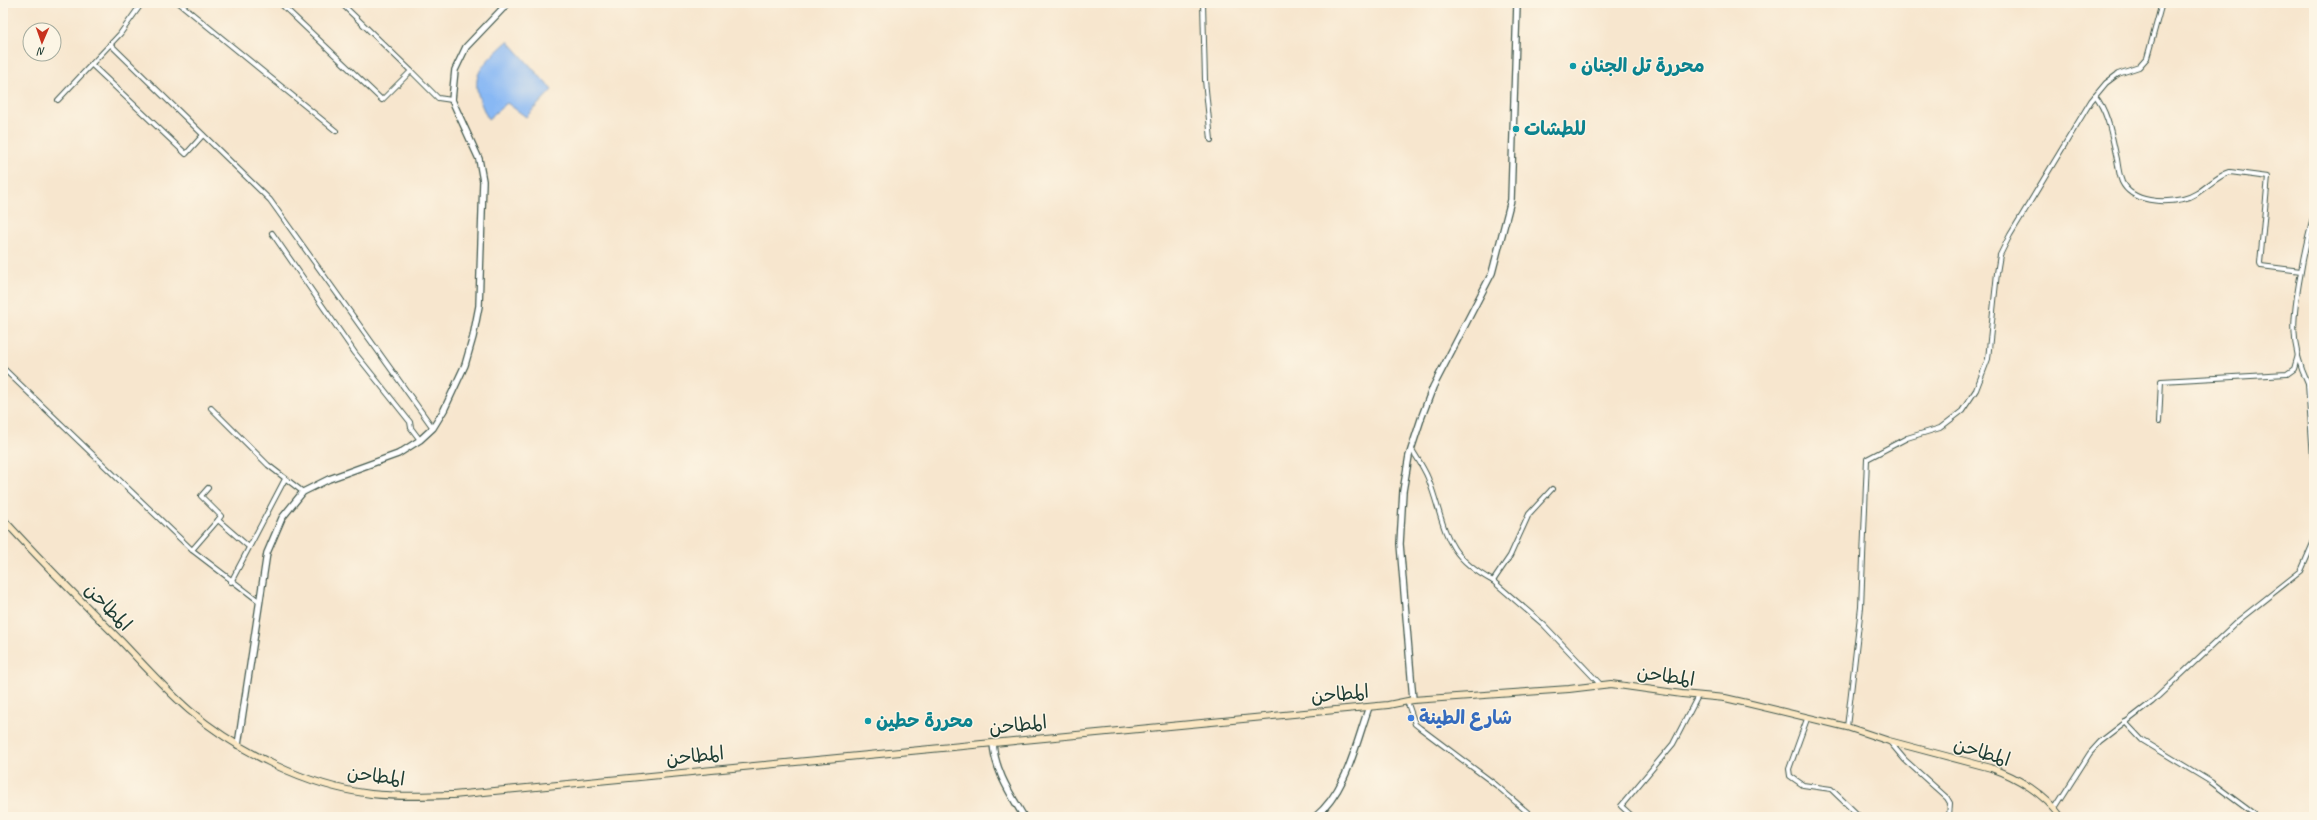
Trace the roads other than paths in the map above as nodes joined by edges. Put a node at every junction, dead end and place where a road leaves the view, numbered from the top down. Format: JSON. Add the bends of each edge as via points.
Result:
{"nodes":[{"id":1,"x":142,"y":3,"type":"edge"},
{"id":2,"x":179,"y":3,"type":"edge"},
{"id":3,"x":280,"y":3,"type":"edge"},
{"id":4,"x":341,"y":3,"type":"edge"},
{"id":5,"x":498,"y":3,"type":"edge"},
{"id":6,"x":508,"y":3,"type":"edge"},
{"id":7,"x":1203,"y":3,"type":"edge"},
{"id":8,"x":1517,"y":3,"type":"edge"},
{"id":9,"x":2162,"y":3,"type":"edge"},
{"id":10,"x":503,"y":8,"type":"junction"},
{"id":11,"x":110,"y":44,"type":"junction"},
{"id":12,"x":91,"y":64,"type":"junction"},
{"id":13,"x":411,"y":71,"type":"junction"},
{"id":14,"x":2095,"y":96,"type":"junction"},
{"id":15,"x":58,"y":100,"type":"dead end"},
{"id":16,"x":452,"y":100,"type":"junction"},
{"id":17,"x":336,"y":131,"type":"dead end"},
{"id":18,"x":203,"y":135,"type":"junction"},
{"id":19,"x":1212,"y":140,"type":"dead end"},
{"id":20,"x":2314,"y":215,"type":"edge"},
{"id":21,"x":272,"y":233,"type":"dead end"},
{"id":22,"x":2301,"y":271,"type":"junction"},
{"id":23,"x":2298,"y":355,"type":"junction"},
{"id":24,"x":3,"y":368,"type":"edge"},
{"id":25,"x":2314,"y":376,"type":"edge"},
{"id":26,"x":2308,"y":384,"type":"junction"},
{"id":27,"x":212,"y":408,"type":"dead end"},
{"id":28,"x":2159,"y":422,"type":"dead end"},
{"id":29,"x":433,"y":428,"type":"junction"},
{"id":30,"x":420,"y":440,"type":"junction"},
{"id":31,"x":1411,"y":448,"type":"junction"},
{"id":32,"x":2314,"y":473,"type":"edge"},
{"id":33,"x":286,"y":479,"type":"junction"},
{"id":34,"x":208,"y":488,"type":"dead end"},
{"id":35,"x":1552,"y":489,"type":"dead end"},
{"id":36,"x":303,"y":492,"type":"junction"},
{"id":37,"x":3,"y":519,"type":"edge"},
{"id":38,"x":218,"y":520,"type":"junction"},
{"id":39,"x":2314,"y":541,"type":"edge"},
{"id":40,"x":249,"y":548,"type":"junction"},
{"id":41,"x":192,"y":550,"type":"junction"},
{"id":42,"x":1493,"y":581,"type":"junction"},
{"id":43,"x":231,"y":582,"type":"junction"},
{"id":44,"x":260,"y":602,"type":"junction"},
{"id":45,"x":1600,"y":684,"type":"junction"},
{"id":46,"x":1698,"y":696,"type":"junction"},
{"id":47,"x":1410,"y":701,"type":"junction"},
{"id":48,"x":1369,"y":707,"type":"junction"},
{"id":49,"x":1807,"y":719,"type":"junction"},
{"id":50,"x":2125,"y":722,"type":"junction"},
{"id":51,"x":1847,"y":727,"type":"junction"},
{"id":52,"x":1889,"y":741,"type":"junction"},
{"id":53,"x":993,"y":743,"type":"junction"},
{"id":54,"x":238,"y":745,"type":"junction"},
{"id":55,"x":2055,"y":808,"type":"junction"},
{"id":56,"x":1323,"y":815,"type":"edge"},
{"id":57,"x":1024,"y":817,"type":"edge"},
{"id":58,"x":1315,"y":817,"type":"edge"},
{"id":59,"x":1533,"y":817,"type":"edge"},
{"id":60,"x":1633,"y":817,"type":"edge"},
{"id":61,"x":1860,"y":817,"type":"edge"},
{"id":62,"x":1949,"y":817,"type":"edge"},
{"id":63,"x":2061,"y":817,"type":"edge"},
{"id":64,"x":2258,"y":817,"type":"edge"}],
"edges":[{"from":1,"to":11,"type":"street"},
{"from":2,"to":17,"type":"street"},
{"from":3,"to":13,"type":"street","via":[[382,100]]},
{"from":4,"to":13,"type":"street"},
{"from":5,"to":10,"type":"street"},
{"from":6,"to":10,"type":"street"},
{"from":7,"to":19,"type":"street","via":[[1205,80]]},
{"from":8,"to":31,"type":"street","via":[[1511,200],[1492,273],[1434,387]]},
{"from":9,"to":14,"type":"street","via":[[2147,58],[2139,67],[2118,74]]},
{"from":10,"to":16,"type":"street","via":[[466,47],[455,70]]},
{"from":11,"to":12,"type":"street"},
{"from":11,"to":18,"type":"street"},
{"from":12,"to":15,"type":"street"},
{"from":12,"to":18,"type":"street","via":[[186,154]]},
{"from":13,"to":16,"type":"street","via":[[438,98]]},
{"from":14,"to":22,"type":"street","via":[[2101,104],[2108,124],[2122,181],[2139,196],[2155,201],[2183,199],[2204,190],[2230,172],[2268,177],[2261,266]]},
{"from":14,"to":51,"type":"street","via":[[2000,255],[1988,359],[1976,390],[1962,411],[1940,428],[1908,438],[1867,459],[1861,607]]},
{"from":16,"to":29,"type":"street","via":[[479,159],[483,181],[479,306],[464,365]]},
{"from":18,"to":29,"type":"street","via":[[270,200],[287,221]]},
{"from":20,"to":22,"type":"street","via":[[2306,239]]},
{"from":21,"to":30,"type":"street","via":[[355,353],[410,422],[411,428]]},
{"from":22,"to":23,"type":"street","via":[[2292,328]]},
{"from":23,"to":26,"type":"street"},
{"from":23,"to":28,"type":"street","via":[[2294,370],[2287,374],[2161,381]]},
{"from":24,"to":41,"type":"street"},
{"from":25,"to":26,"type":"street"},
{"from":26,"to":32,"type":"street"},
{"from":27,"to":33,"type":"street","via":[[268,465]]},
{"from":29,"to":30,"type":"street"},
{"from":30,"to":36,"type":"street","via":[[398,454],[329,479]]},
{"from":31,"to":42,"type":"street","via":[[1428,478],[1452,548],[1473,570]]},
{"from":31,"to":47,"type":"street","via":[[1403,491],[1400,544]]},
{"from":33,"to":36,"type":"street"},
{"from":33,"to":40,"type":"street"},
{"from":34,"to":38,"type":"street","via":[[201,496],[221,516]]},
{"from":35,"to":42,"type":"street","via":[[1529,514],[1510,556]]},
{"from":36,"to":44,"type":"street","via":[[282,518],[267,553]]},
{"from":37,"to":54,"type":"main road","name":"المطاحن","via":[[170,692]]},
{"from":38,"to":40,"type":"street"},
{"from":38,"to":41,"type":"street"},
{"from":39,"to":50,"type":"street","via":[[2301,571],[2238,620],[2152,702]]},
{"from":40,"to":43,"type":"street"},
{"from":41,"to":43,"type":"street"},
{"from":42,"to":45,"type":"street","via":[[1544,626]]},
{"from":43,"to":44,"type":"street"},
{"from":44,"to":54,"type":"street"},
{"from":45,"to":46,"type":"main road","name":"المطاحن"},
{"from":45,"to":47,"type":"main road","name":"المطاحن","via":[[1569,689]]},
{"from":46,"to":49,"type":"main road","name":"المطاحن","via":[[1725,698]]},
{"from":46,"to":60,"type":"street","via":[[1673,744],[1621,806]]},
{"from":47,"to":48,"type":"main road","name":"المطاحن"},
{"from":47,"to":59,"type":"street","via":[[1415,724],[1496,785]]},
{"from":48,"to":53,"type":"main road","name":"المطاحن"},
{"from":48,"to":56,"type":"street","via":[[1350,764]]},
{"from":49,"to":51,"type":"main road","name":"المطاحن"},
{"from":49,"to":61,"type":"street","via":[[1789,769],[1790,776],[1804,785],[1831,790]]},
{"from":50,"to":55,"type":"street","via":[[2090,753]]},
{"from":50,"to":64,"type":"street","via":[[2142,740],[2212,782]]},
{"from":51,"to":52,"type":"main road","name":"المطاحن"},
{"from":52,"to":55,"type":"main road","name":"المطاحن","via":[[2003,772]]},
{"from":52,"to":62,"type":"street","via":[[1905,760],[1947,798],[1950,803]]},
{"from":53,"to":54,"type":"main road","name":"المطاحن","via":[[453,795],[403,796],[370,794],[320,782],[280,767]]},
{"from":53,"to":57,"type":"street","via":[[994,757],[1001,777]]},
{"from":55,"to":63,"type":"main road","name":"المطاحن"},
{"from":56,"to":58,"type":"street"}]}
